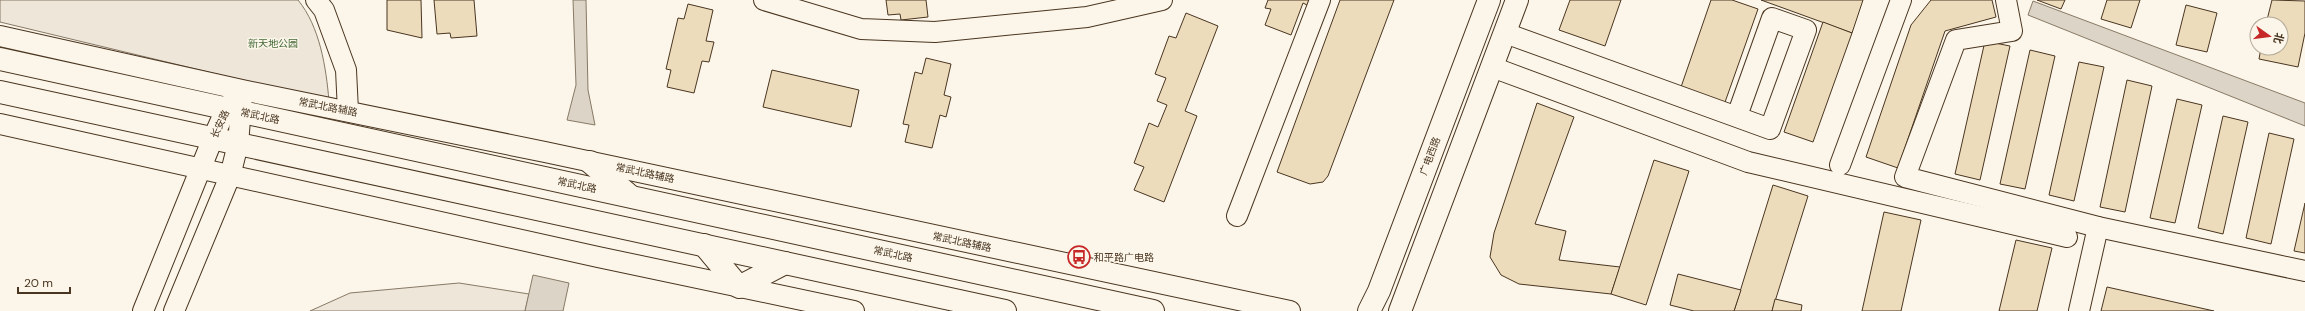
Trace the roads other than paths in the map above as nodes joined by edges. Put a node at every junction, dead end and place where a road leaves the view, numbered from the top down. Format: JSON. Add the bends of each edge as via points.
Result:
{"nodes":[{"id":1,"x":316,"y":0,"type":"edge"},
{"id":2,"x":764,"y":0,"type":"edge"},
{"id":3,"x":1162,"y":0,"type":"edge"},
{"id":4,"x":1320,"y":0,"type":"edge"},
{"id":5,"x":1489,"y":0,"type":"edge"},
{"id":6,"x":1517,"y":0,"type":"edge"},
{"id":7,"x":1901,"y":0,"type":"edge"},
{"id":8,"x":2006,"y":0,"type":"edge"},
{"id":9,"x":1505,"y":33,"type":"junction"},
{"id":10,"x":0,"y":36,"type":"edge"},
{"id":11,"x":0,"y":59,"type":"edge"},
{"id":12,"x":1492,"y":67,"type":"junction"},
{"id":13,"x":242,"y":90,"type":"junction"},
{"id":14,"x":0,"y":92,"type":"edge"},
{"id":15,"x":234,"y":110,"type":"junction"},
{"id":16,"x":348,"y":111,"type":"junction"},
{"id":17,"x":1737,"y":116,"type":"junction"},
{"id":18,"x":0,"y":124,"type":"edge"},
{"id":19,"x":213,"y":138,"type":"junction"},
{"id":20,"x":238,"y":144,"type":"junction"},
{"id":21,"x":590,"y":162,"type":"junction"},
{"id":22,"x":1840,"y":165,"type":"dead end"},
{"id":23,"x":201,"y":170,"type":"junction"},
{"id":24,"x":230,"y":176,"type":"junction"},
{"id":25,"x":633,"y":198,"type":"junction"},
{"id":26,"x":1237,"y":216,"type":"dead end"},
{"id":27,"x":2098,"y":227,"type":"junction"},
{"id":28,"x":2067,"y":237,"type":"dead end"},
{"id":29,"x":704,"y":245,"type":"junction"},
{"id":30,"x":785,"y":263,"type":"junction"},
{"id":31,"x":2305,"y":271,"type":"edge"},
{"id":32,"x":739,"y":287,"type":"junction"},
{"id":33,"x":143,"y":311,"type":"edge"},
{"id":34,"x":174,"y":311,"type":"edge"},
{"id":35,"x":854,"y":311,"type":"edge"},
{"id":36,"x":1005,"y":311,"type":"edge"},
{"id":37,"x":1153,"y":311,"type":"edge"},
{"id":38,"x":1290,"y":311,"type":"edge"},
{"id":39,"x":1368,"y":311,"type":"edge"},
{"id":40,"x":1400,"y":311,"type":"edge"},
{"id":41,"x":2079,"y":311,"type":"edge"}],
"edges":[{"from":1,"to":16,"type":"street","via":[[324,10],[346,70]]},
{"from":2,"to":3,"type":"street","via":[[861,30],[935,32],[1087,17]]},
{"from":4,"to":26,"type":"street"},
{"from":5,"to":39,"type":"main road","name":"广电西路","via":[[1378,291]]},
{"from":6,"to":9,"type":"main road"},
{"from":7,"to":22,"type":"street"},
{"from":8,"to":27,"type":"street","via":[[2012,31],[1956,40],[1905,177]]},
{"from":9,"to":12,"type":"main road"},
{"from":9,"to":17,"type":"street"},
{"from":10,"to":13,"type":"street","name":"常武北路辅路"},
{"from":11,"to":15,"type":"main road","name":"常武北路"},
{"from":12,"to":28,"type":"street","via":[[1748,162]]},
{"from":12,"to":40,"type":"main road"},
{"from":13,"to":15,"type":"street","name":"长安路"},
{"from":13,"to":16,"type":"street","name":"常武北路辅路"},
{"from":14,"to":19,"type":"main road"},
{"from":15,"to":19,"type":"street","name":"长安路"},
{"from":15,"to":20,"type":"street","name":"长安路"},
{"from":15,"to":25,"type":"main road","name":"常武北路"},
{"from":16,"to":21,"type":"street","name":"常武北路辅路"},
{"from":17,"to":17,"type":"street","via":[[1770,129],[1806,30],[1772,18]]},
{"from":18,"to":23,"type":"street"},
{"from":19,"to":20,"type":"main road"},
{"from":19,"to":23,"type":"street","name":"长安路"},
{"from":20,"to":24,"type":"street","name":"长安路"},
{"from":20,"to":29,"type":"main road"},
{"from":21,"to":25,"type":"main road"},
{"from":21,"to":38,"type":"street","name":"常武北路辅路"},
{"from":23,"to":24,"type":"street"},
{"from":23,"to":33,"type":"street","name":"长安路"},
{"from":24,"to":32,"type":"street"},
{"from":24,"to":34,"type":"street","name":"长安路"},
{"from":25,"to":37,"type":"main road","name":"常武北路"},
{"from":27,"to":31,"type":"street"},
{"from":27,"to":41,"type":"street"},
{"from":29,"to":30,"type":"main road"},
{"from":29,"to":32,"type":"main road"},
{"from":30,"to":32,"type":"main road"},
{"from":30,"to":36,"type":"main road"},
{"from":32,"to":35,"type":"street"}]}
